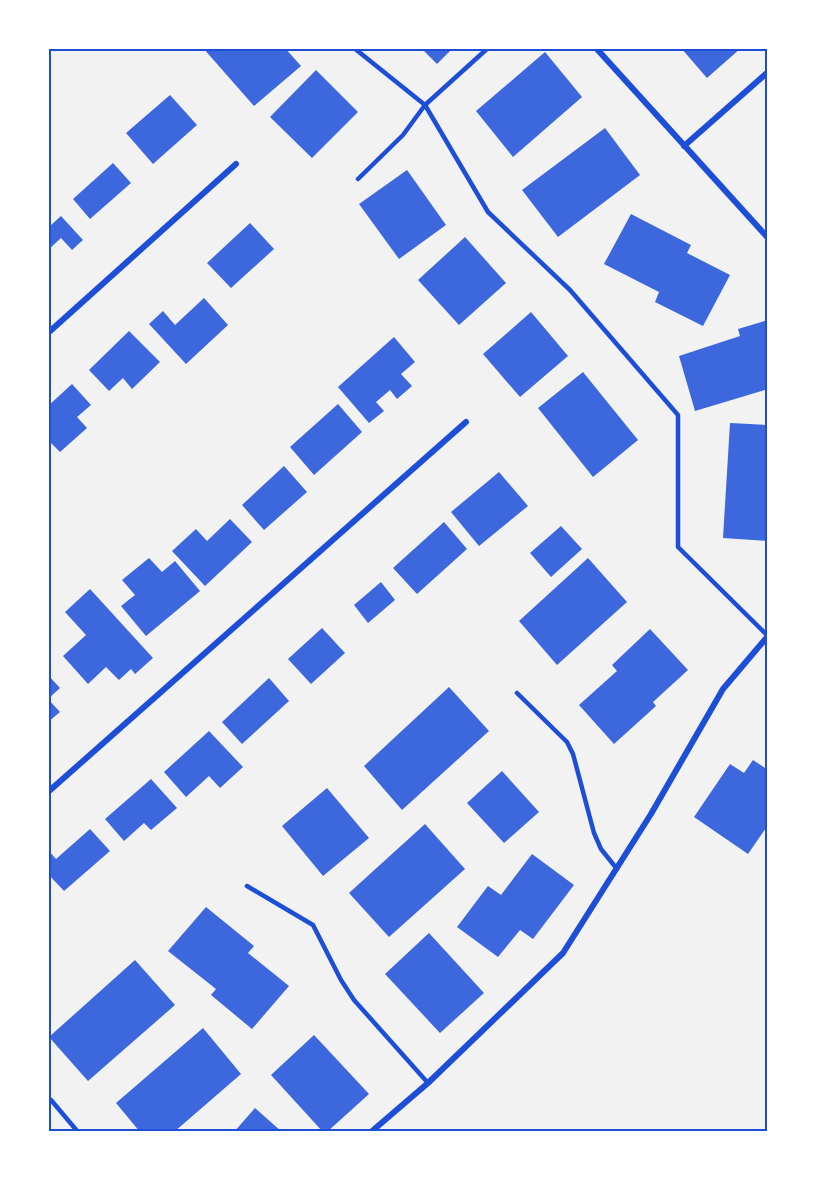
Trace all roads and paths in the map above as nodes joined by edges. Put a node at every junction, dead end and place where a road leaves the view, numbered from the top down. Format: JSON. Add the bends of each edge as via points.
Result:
{"nodes":[{"id":1,"x":354,"y":48,"type":"edge"},
{"id":2,"x":488,"y":48,"type":"edge"},
{"id":3,"x":596,"y":48,"type":"edge"},
{"id":4,"x":768,"y":72,"type":"edge"},
{"id":5,"x":424,"y":105,"type":"junction"},
{"id":6,"x":684,"y":146,"type":"junction"},
{"id":7,"x":236,"y":164,"type":"dead end"},
{"id":8,"x":357,"y":179,"type":"dead end"},
{"id":9,"x":768,"y":238,"type":"edge"},
{"id":10,"x":48,"y":333,"type":"edge"},
{"id":11,"x":466,"y":422,"type":"dead end"},
{"id":12,"x":768,"y":636,"type":"edge"},
{"id":13,"x":517,"y":693,"type":"dead end"},
{"id":14,"x":48,"y":792,"type":"edge"},
{"id":15,"x":617,"y":868,"type":"junction"},
{"id":16,"x":247,"y":886,"type":"dead end"},
{"id":17,"x":428,"y":1083,"type":"junction"},
{"id":18,"x":51,"y":1100,"type":"dead end"},
{"id":19,"x":78,"y":1132,"type":"edge"},
{"id":20,"x":371,"y":1132,"type":"edge"}],
"edges":[{"from":1,"to":5,"type":"lane"},
{"from":2,"to":5,"type":"lane"},
{"from":3,"to":6,"type":"street"},
{"from":4,"to":6,"type":"street"},
{"from":5,"to":8,"type":"lane","via":[[403,135]]},
{"from":5,"to":12,"type":"lane","via":[[488,212],[570,290],[678,415],[678,547]]},
{"from":6,"to":9,"type":"street"},
{"from":7,"to":10,"type":"street"},
{"from":11,"to":14,"type":"street"},
{"from":12,"to":15,"type":"street","via":[[723,689]]},
{"from":13,"to":15,"type":"lane","via":[[567,742],[594,833]]},
{"from":15,"to":17,"type":"street","via":[[563,953]]},
{"from":16,"to":17,"type":"lane","via":[[314,925],[354,1000]]},
{"from":17,"to":20,"type":"street"},
{"from":18,"to":19,"type":"lane"}]}
